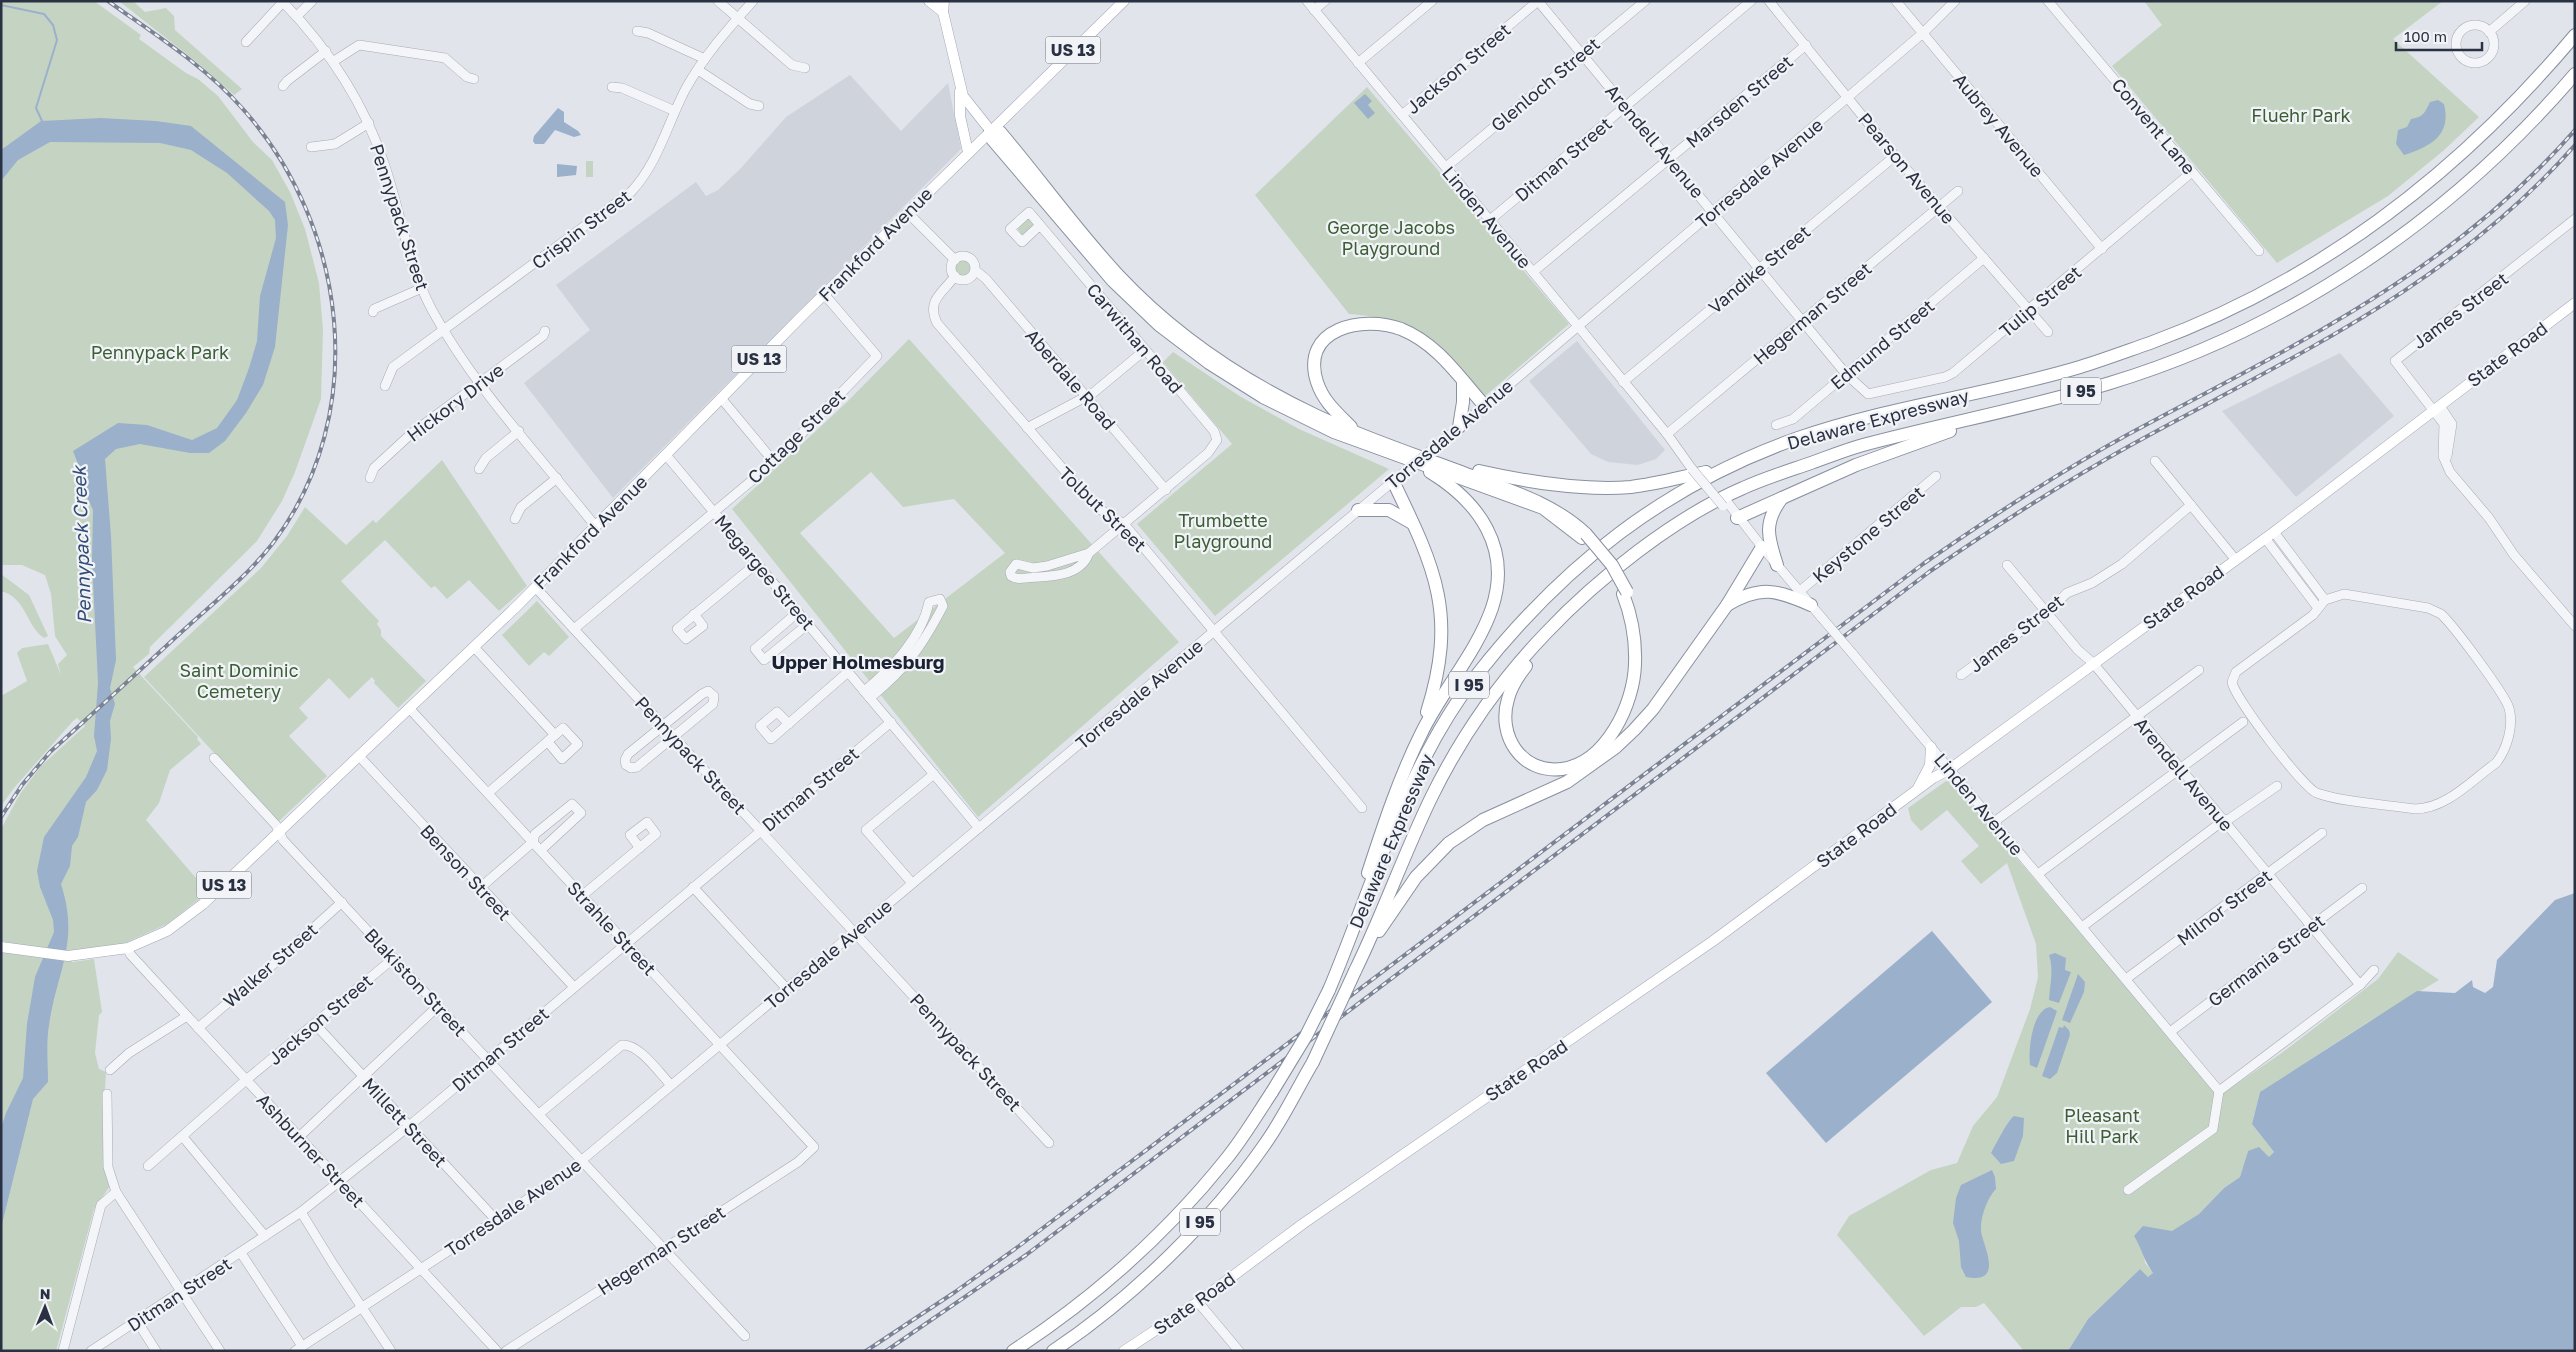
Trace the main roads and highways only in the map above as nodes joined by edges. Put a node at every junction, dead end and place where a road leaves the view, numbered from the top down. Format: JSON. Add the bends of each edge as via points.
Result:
{"nodes":[{"id":1,"x":929,"y":1,"type":"edge"},
{"id":2,"x":937,"y":1,"type":"edge"},
{"id":3,"x":944,"y":1,"type":"edge"},
{"id":4,"x":1123,"y":1,"type":"edge"},
{"id":5,"x":944,"y":12,"type":"junction"},
{"id":6,"x":2575,"y":35,"type":"edge"},
{"id":7,"x":2575,"y":74,"type":"edge"},
{"id":8,"x":960,"y":86,"type":"junction"},
{"id":9,"x":990,"y":130,"type":"junction"},
{"id":10,"x":968,"y":152,"type":"junction"},
{"id":11,"x":2575,"y":303,"type":"edge"},
{"id":12,"x":1463,"y":381,"type":"junction"},
{"id":13,"x":1484,"y":405,"type":"road end"},
{"id":14,"x":2023,"y":406,"type":"junction"},
{"id":15,"x":1456,"y":430,"type":"road end"},
{"id":16,"x":1359,"y":434,"type":"junction"},
{"id":17,"x":1389,"y":453,"type":"junction"},
{"id":18,"x":1439,"y":462,"type":"junction"},
{"id":19,"x":1723,"y":468,"type":"junction"},
{"id":20,"x":1395,"y":479,"type":"road end"},
{"id":21,"x":1783,"y":498,"type":"junction"},
{"id":22,"x":1358,"y":510,"type":"road end"},
{"id":23,"x":1737,"y":518,"type":"road end"},
{"id":24,"x":1412,"y":523,"type":"junction"},
{"id":25,"x":1584,"y":536,"type":"junction"},
{"id":26,"x":1762,"y":547,"type":"road end"},
{"id":27,"x":1777,"y":566,"type":"road end"},
{"id":28,"x":1625,"y":593,"type":"junction"},
{"id":29,"x":1727,"y":605,"type":"junction"},
{"id":30,"x":1811,"y":605,"type":"road end"},
{"id":31,"x":1547,"y":632,"type":"junction"},
{"id":32,"x":1420,"y":734,"type":"junction"},
{"id":33,"x":1931,"y":748,"type":"road end"},
{"id":34,"x":1588,"y":768,"type":"junction"},
{"id":35,"x":1918,"y":789,"type":"junction"},
{"id":36,"x":1,"y":947,"type":"edge"},
{"id":37,"x":1357,"y":967,"type":"junction"},
{"id":38,"x":1331,"y":986,"type":"junction"},
{"id":39,"x":1013,"y":1351,"type":"edge"},
{"id":40,"x":1053,"y":1351,"type":"edge"},
{"id":41,"x":1124,"y":1351,"type":"edge"}],
"edges":[{"from":1,"to":5,"type":"main road"},
{"from":2,"to":5,"type":"main road"},
{"from":3,"to":5,"type":"main road"},
{"from":4,"to":9,"type":"main road","name":"Frankford Avenue","number":"US 13"},
{"from":5,"to":8,"type":"main road"},
{"from":6,"to":19,"type":"highway","name":"Delaware Expressway","number":"I 95","via":[[2492,126],[2404,203],[2326,256],[2236,306],[2155,342],[2078,368],[1847,424],[1800,438]]},
{"from":7,"to":14,"type":"highway","name":"Delaware Expressway","number":"I 95","via":[[2534,122],[2457,194],[2363,262],[2305,299],[2231,337],[2162,366]]},
{"from":8,"to":9,"type":"main road","via":[[966,100]]},
{"from":8,"to":10,"type":"main road","via":[[960,116]]},
{"from":9,"to":10,"type":"main road","name":"Frankford Avenue","number":"US 13"},
{"from":9,"to":16,"type":"highway","via":[[1000,132],[1119,276],[1180,333],[1267,390]]},
{"from":9,"to":17,"type":"highway","via":[[992,139],[1104,271],[1175,338],[1210,364],[1282,407]]},
{"from":10,"to":36,"type":"main road","name":"Frankford Avenue","number":"US 13","via":[[536,588],[196,910],[168,931],[128,948],[66,956]]},
{"from":11,"to":35,"type":"main road","name":"State Road","via":[[2269,535],[1950,769]]},
{"from":12,"to":13,"type":"highway"},
{"from":12,"to":15,"type":"highway","via":[[1463,402]]},
{"from":12,"to":16,"type":"highway","via":[[1428,344],[1401,329],[1366,322],[1338,329],[1319,349],[1315,367],[1317,380],[1332,409]]},
{"from":14,"to":21,"type":"highway","via":[[1879,456]]},
{"from":14,"to":31,"type":"highway","name":"Delaware Expressway","number":"I 95","via":[[1859,446],[1741,488],[1624,562]]},
{"from":16,"to":18,"type":"highway"},
{"from":17,"to":25,"type":"highway","via":[[1526,500]]},
{"from":17,"to":32,"type":"highway","via":[[1430,472],[1457,490],[1479,513],[1495,553],[1496,589],[1492,608]]},
{"from":18,"to":19,"type":"highway","via":[[1528,480],[1602,488],[1657,483]]},
{"from":18,"to":25,"type":"highway","via":[[1543,503]]},
{"from":19,"to":38,"type":"highway","name":"Delaware Expressway","number":"I 95","via":[[1588,556],[1525,618],[1474,679],[1455,705],[1418,772]]},
{"from":20,"to":24,"type":"highway"},
{"from":21,"to":23,"type":"highway"},
{"from":21,"to":27,"type":"highway","via":[[1771,513],[1769,524],[1770,543]]},
{"from":22,"to":24,"type":"highway","via":[[1389,510]]},
{"from":24,"to":32,"type":"highway","via":[[1434,574],[1441,618],[1439,666]]},
{"from":25,"to":28,"type":"highway","bridge":true,"via":[[1612,565]]},
{"from":26,"to":29,"type":"highway"},
{"from":28,"to":31,"type":"highway","via":[[1635,646],[1635,666],[1627,701],[1616,725],[1598,750],[1562,769],[1545,768],[1529,762],[1519,755],[1506,732],[1508,698]]},
{"from":28,"to":34,"type":"highway","via":[[1638,628],[1640,650],[1635,691],[1620,728]]},
{"from":29,"to":30,"type":"highway","via":[[1748,594],[1767,590]]},
{"from":29,"to":34,"type":"highway","via":[[1653,709],[1616,747]]},
{"from":31,"to":37,"type":"highway","name":"Delaware Expressway","number":"I 95","via":[[1496,693],[1459,746],[1432,796]]},
{"from":32,"to":38,"type":"highway","via":[[1375,851]]},
{"from":33,"to":35,"type":"main road","via":[[1930,766]]},
{"from":34,"to":37,"type":"highway","via":[[1544,794],[1484,820],[1449,843],[1396,903]]},
{"from":35,"to":41,"type":"main road","name":"State Road","via":[[1713,942]]},
{"from":37,"to":40,"type":"highway","name":"Delaware Expressway","number":"I 95","bridge":true,"via":[[1313,1062],[1266,1144],[1229,1191],[1133,1288]]},
{"from":38,"to":39,"type":"highway","name":"Delaware Expressway","number":"I 95","bridge":true,"via":[[1306,1036],[1228,1157],[1146,1246],[1060,1319]]}]}
